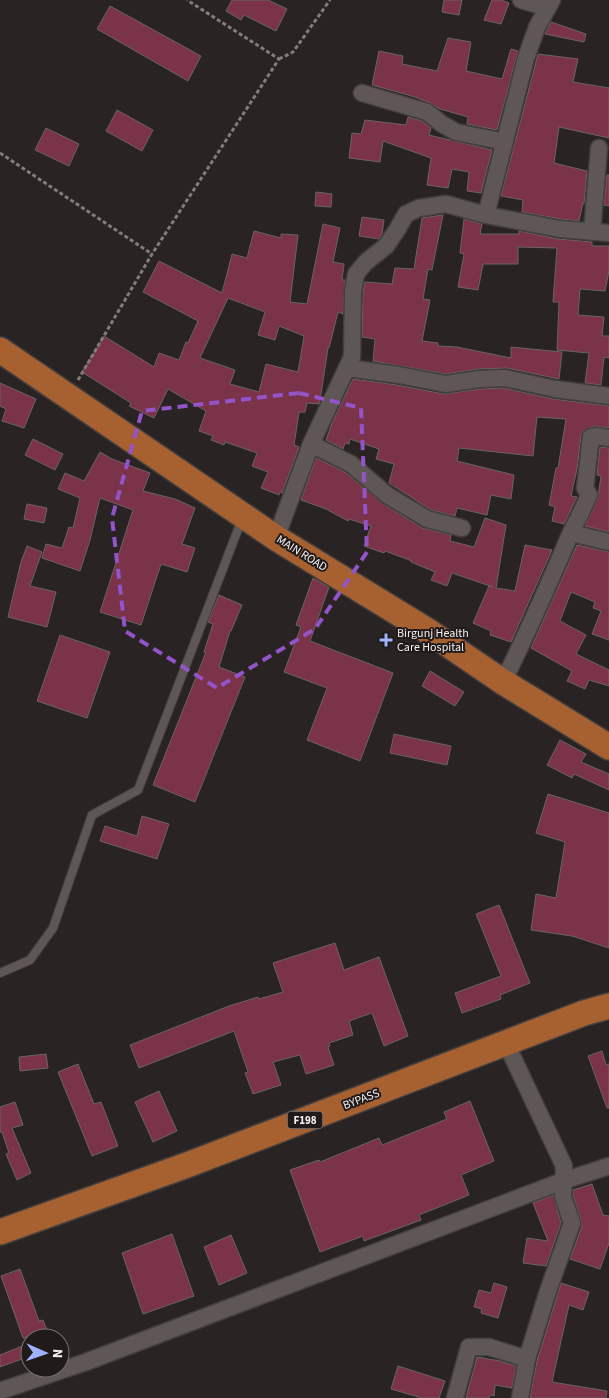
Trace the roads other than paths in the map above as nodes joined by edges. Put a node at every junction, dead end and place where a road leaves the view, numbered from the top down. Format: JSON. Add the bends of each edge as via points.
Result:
{"nodes":[{"id":1,"x":521,"y":0,"type":"edge"},
{"id":2,"x":550,"y":4,"type":"edge"},
{"id":3,"x":362,"y":93,"type":"dead end"},
{"id":4,"x":505,"y":142,"type":"junction"},
{"id":5,"x":599,"y":148,"type":"dead end"},
{"id":6,"x":486,"y":215,"type":"junction"},
{"id":7,"x":592,"y":232,"type":"junction"},
{"id":8,"x":609,"y":233,"type":"edge"},
{"id":9,"x":0,"y":350,"type":"edge"},
{"id":10,"x":348,"y":368,"type":"junction"},
{"id":11,"x":609,"y":396,"type":"edge"},
{"id":12,"x":609,"y":438,"type":"edge"},
{"id":13,"x":311,"y":444,"type":"junction"},
{"id":14,"x":244,"y":514,"type":"junction"},
{"id":15,"x":462,"y":528,"type":"dead end"},
{"id":16,"x":571,"y":533,"type":"junction"},
{"id":17,"x":276,"y":538,"type":"junction"},
{"id":18,"x":609,"y":542,"type":"edge"},
{"id":19,"x":503,"y":682,"type":"junction"},
{"id":20,"x":609,"y":747,"type":"edge"},
{"id":21,"x":0,"y":973,"type":"edge"},
{"id":22,"x":609,"y":1006,"type":"edge"},
{"id":23,"x":506,"y":1043,"type":"junction"},
{"id":24,"x":609,"y":1166,"type":"edge"},
{"id":25,"x":563,"y":1181,"type":"junction"},
{"id":26,"x":0,"y":1232,"type":"edge"},
{"id":27,"x":527,"y":1359,"type":"junction"},
{"id":28,"x":0,"y":1391,"type":"edge"},
{"id":29,"x":455,"y":1398,"type":"edge"},
{"id":30,"x":520,"y":1398,"type":"edge"}],
"edges":[{"from":1,"to":2,"type":"street"},
{"from":2,"to":4,"type":"street","via":[[537,27],[526,58]]},
{"from":3,"to":4,"type":"street","via":[[427,112],[456,132]]},
{"from":4,"to":6,"type":"street"},
{"from":5,"to":7,"type":"street"},
{"from":6,"to":7,"type":"street"},
{"from":6,"to":10,"type":"street","via":[[446,204],[419,208],[406,214],[386,246],[356,274],[352,357]]},
{"from":7,"to":8,"type":"street"},
{"from":9,"to":14,"type":"main road","name":"MAIN ROAD"},
{"from":10,"to":11,"type":"street","via":[[446,384],[505,378]]},
{"from":10,"to":13,"type":"street"},
{"from":12,"to":16,"type":"street","via":[[591,437],[585,488],[589,495]]},
{"from":13,"to":15,"type":"street","via":[[351,464],[387,496],[427,519]]},
{"from":13,"to":17,"type":"street"},
{"from":14,"to":17,"type":"main road","name":"MAIN ROAD"},
{"from":14,"to":21,"type":"lane","via":[[138,790],[92,815],[53,928],[30,960]]},
{"from":16,"to":18,"type":"street"},
{"from":16,"to":19,"type":"street"},
{"from":17,"to":19,"type":"main road","name":"MAIN ROAD"},
{"from":19,"to":20,"type":"main road","name":"MAIN ROAD"},
{"from":22,"to":23,"type":"main road","name":"BYPASS","number":"F198"},
{"from":23,"to":25,"type":"street","via":[[564,1166]]},
{"from":23,"to":26,"type":"main road","name":"BYPASS","number":"F198","via":[[187,1165]]},
{"from":24,"to":25,"type":"street"},
{"from":25,"to":27,"type":"street","via":[[563,1198],[572,1223]]},
{"from":25,"to":28,"type":"street","via":[[86,1362]]},
{"from":27,"to":29,"type":"street","via":[[489,1347],[469,1347]]},
{"from":27,"to":30,"type":"street"}]}
